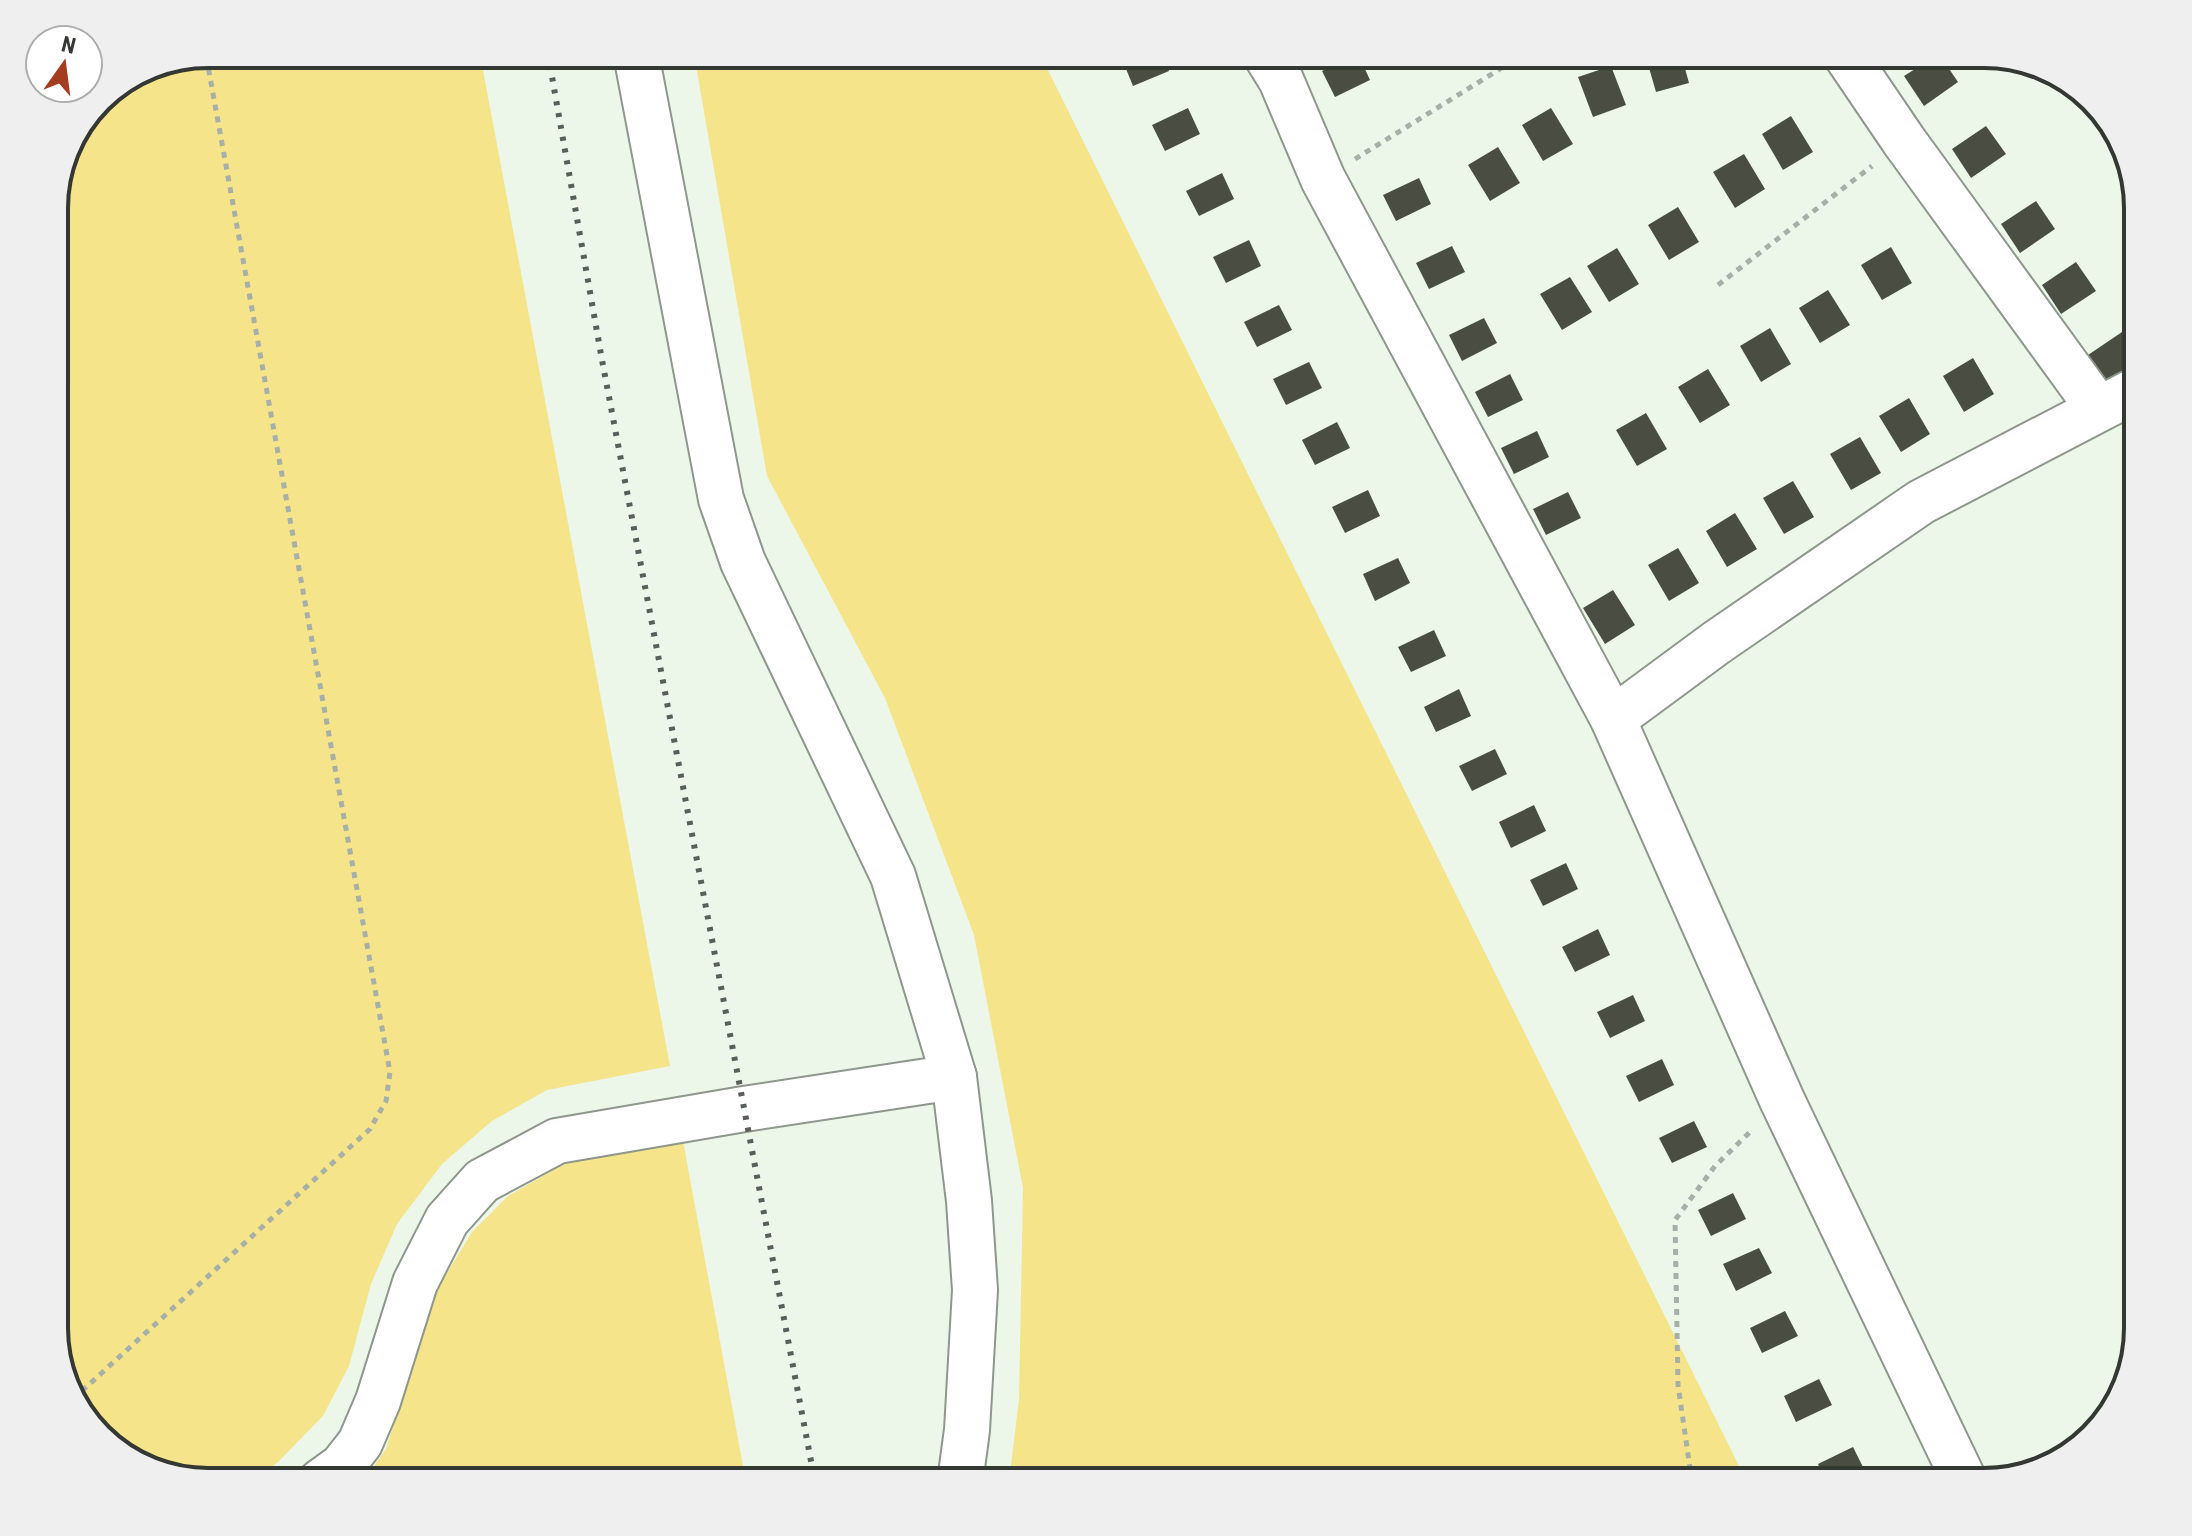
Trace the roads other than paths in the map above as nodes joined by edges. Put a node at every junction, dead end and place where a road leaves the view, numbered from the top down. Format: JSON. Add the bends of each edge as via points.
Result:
{"nodes":[{"id":1,"x":639,"y":68,"type":"edge"},
{"id":2,"x":1274,"y":68,"type":"edge"},
{"id":3,"x":1854,"y":68,"type":"edge"},
{"id":4,"x":2124,"y":396,"type":"edge"},
{"id":5,"x":2098,"y":408,"type":"junction"},
{"id":6,"x":1613,"y":719,"type":"junction"},
{"id":7,"x":954,"y":1077,"type":"junction"},
{"id":8,"x":339,"y":1468,"type":"edge"},
{"id":9,"x":962,"y":1468,"type":"edge"},
{"id":10,"x":1958,"y":1468,"type":"edge"}],
"edges":[{"from":1,"to":7,"type":"street","via":[[721,499],[743,562],[893,876]]},
{"from":2,"to":6,"type":"street","via":[[1323,179]]},
{"from":3,"to":5,"type":"street"},
{"from":4,"to":5,"type":"street"},
{"from":5,"to":6,"type":"street","via":[[1921,502]]},
{"from":6,"to":10,"type":"street","via":[[1782,1100]]},
{"from":7,"to":8,"type":"street","via":[[557,1141],[482,1181],[447,1220],[415,1283],[378,1401],[360,1443]]},
{"from":7,"to":9,"type":"street","via":[[975,1290]]}]}
